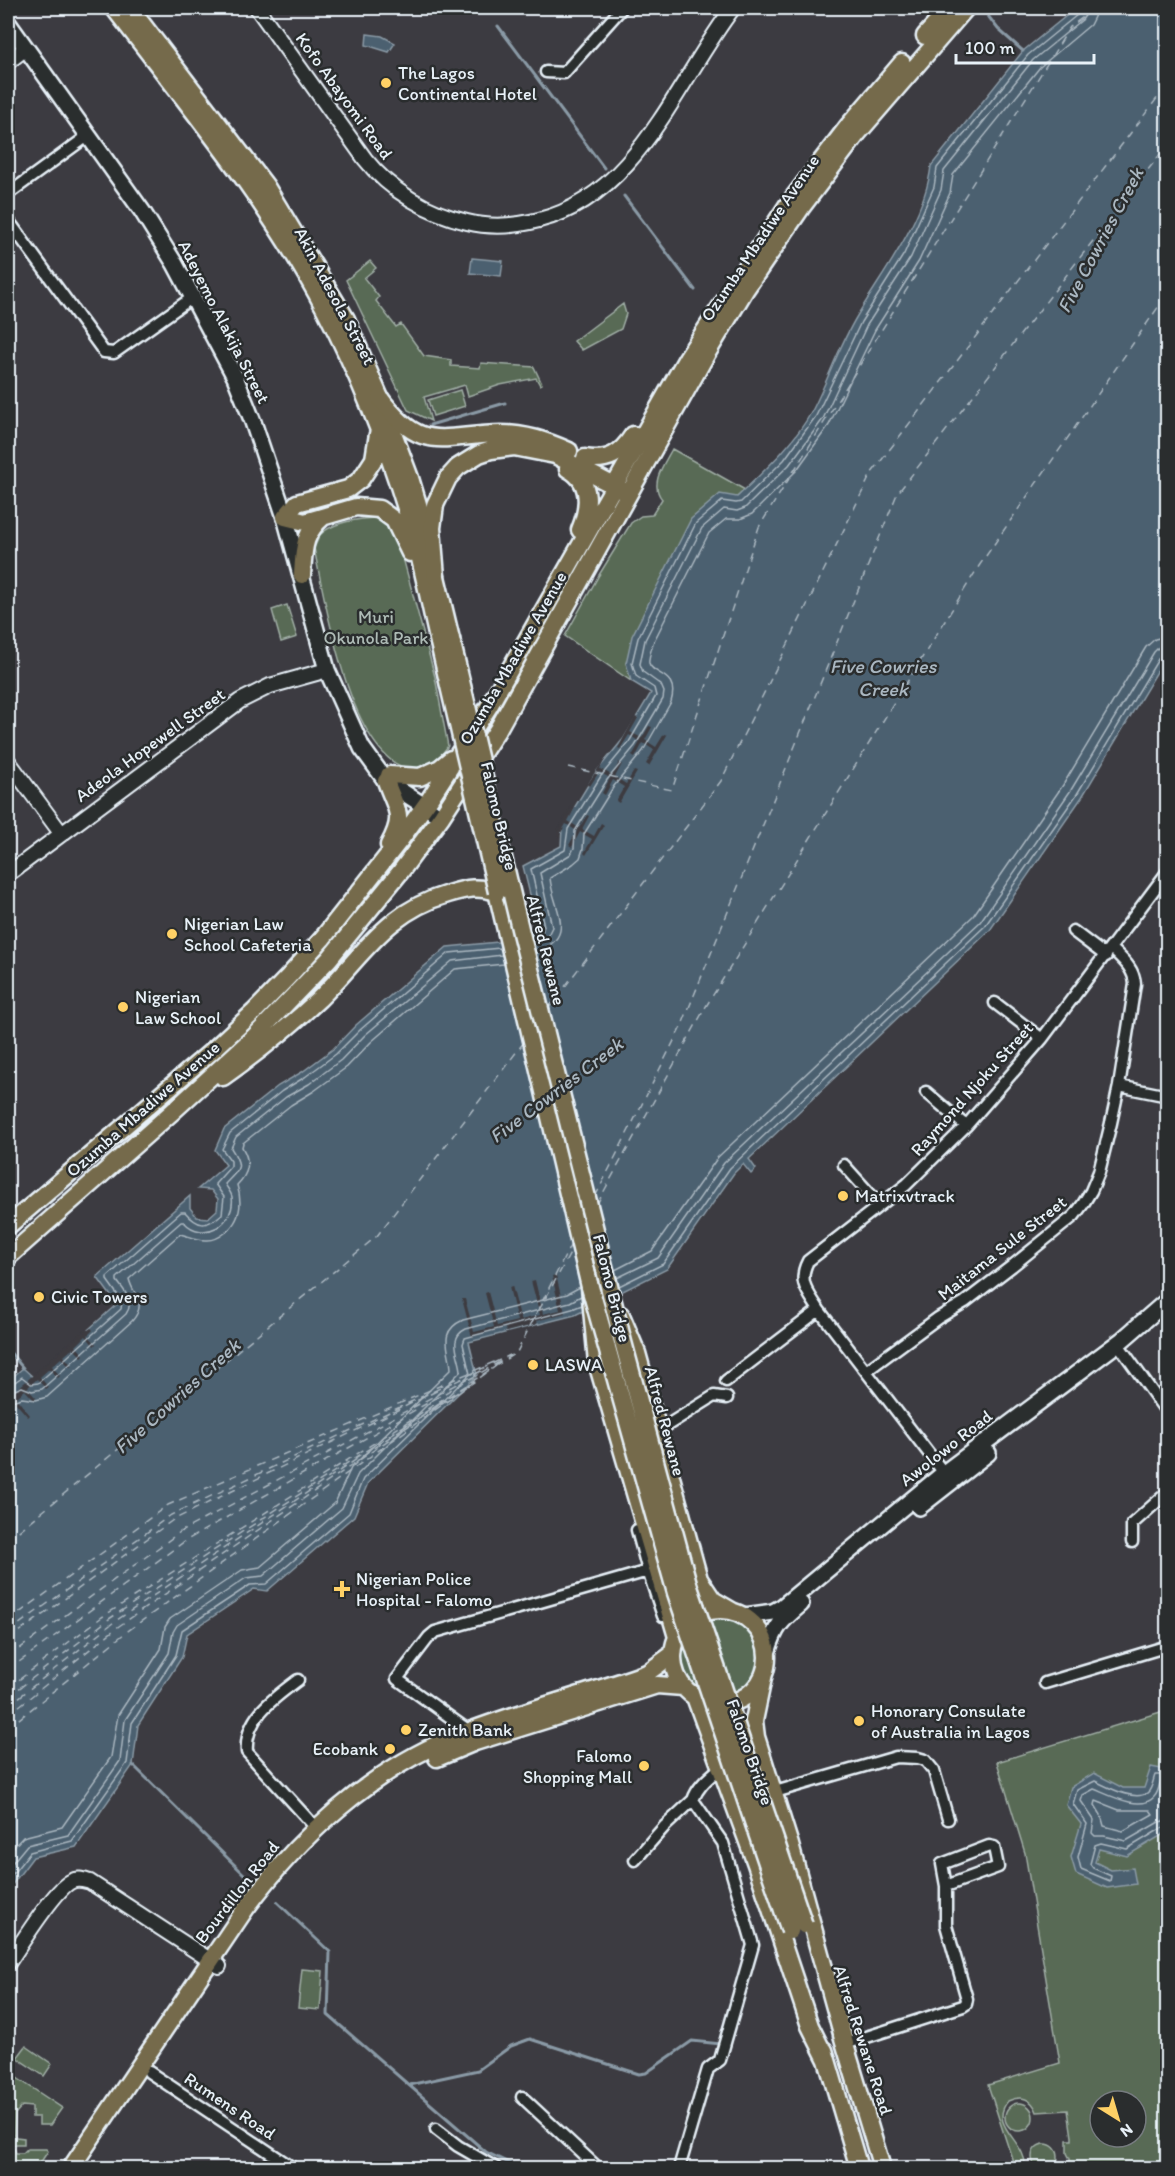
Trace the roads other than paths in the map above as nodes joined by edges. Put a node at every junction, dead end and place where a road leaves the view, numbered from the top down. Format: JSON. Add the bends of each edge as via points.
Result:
{"nodes":[{"id":1,"x":114,"y":8,"type":"edge"},
{"id":2,"x":129,"y":8,"type":"edge"},
{"id":3,"x":257,"y":8,"type":"edge"},
{"id":4,"x":622,"y":8,"type":"edge"},
{"id":5,"x":733,"y":8,"type":"edge"},
{"id":6,"x":950,"y":8,"type":"edge"},
{"id":7,"x":966,"y":8,"type":"edge"},
{"id":8,"x":8,"y":23,"type":"edge"},
{"id":9,"x":26,"y":48,"type":"junction"},
{"id":10,"x":8,"y":62,"type":"edge"},
{"id":11,"x":546,"y":72,"type":"dead end"},
{"id":12,"x":89,"y":135,"type":"junction"},
{"id":13,"x":8,"y":192,"type":"edge"},
{"id":14,"x":8,"y":220,"type":"edge"},
{"id":15,"x":193,"y":297,"type":"junction"},
{"id":16,"x":687,"y":358,"type":"junction"},
{"id":17,"x":380,"y":398,"type":"junction"},
{"id":18,"x":378,"y":430,"type":"junction"},
{"id":19,"x":541,"y":453,"type":"junction"},
{"id":20,"x":585,"y":458,"type":"junction"},
{"id":21,"x":623,"y":486,"type":"junction"},
{"id":22,"x":285,"y":517,"type":"junction"},
{"id":23,"x":323,"y":517,"type":"junction"},
{"id":24,"x":570,"y":563,"type":"junction"},
{"id":25,"x":302,"y":575,"type":"junction"},
{"id":26,"x":432,"y":584,"type":"junction"},
{"id":27,"x":445,"y":641,"type":"junction"},
{"id":28,"x":327,"y":670,"type":"junction"},
{"id":29,"x":465,"y":746,"type":"junction"},
{"id":30,"x":8,"y":761,"type":"edge"},
{"id":31,"x":385,"y":776,"type":"junction"},
{"id":32,"x":427,"y":804,"type":"junction"},
{"id":33,"x":443,"y":814,"type":"junction"},
{"id":34,"x":61,"y":833,"type":"junction"},
{"id":35,"x":1167,"y":872,"type":"edge"},
{"id":36,"x":8,"y":874,"type":"edge"},
{"id":37,"x":374,"y":874,"type":"junction"},
{"id":38,"x":497,"y":892,"type":"junction"},
{"id":39,"x":1073,"y":931,"type":"dead end"},
{"id":40,"x":1109,"y":952,"type":"junction"},
{"id":41,"x":994,"y":1003,"type":"dead end"},
{"id":42,"x":1042,"y":1039,"type":"junction"},
{"id":43,"x":1119,"y":1086,"type":"junction"},
{"id":44,"x":926,"y":1092,"type":"dead end"},
{"id":45,"x":1167,"y":1096,"type":"edge"},
{"id":46,"x":171,"y":1113,"type":"junction"},
{"id":47,"x":966,"y":1126,"type":"junction"},
{"id":48,"x":844,"y":1165,"type":"dead end"},
{"id":49,"x":880,"y":1205,"type":"junction"},
{"id":50,"x":8,"y":1226,"type":"edge"},
{"id":51,"x":8,"y":1257,"type":"edge"},
{"id":52,"x":609,"y":1284,"type":"junction"},
{"id":53,"x":590,"y":1287,"type":"junction"},
{"id":54,"x":1167,"y":1300,"type":"edge"},
{"id":55,"x":819,"y":1310,"type":"junction"},
{"id":56,"x":1167,"y":1313,"type":"edge"},
{"id":57,"x":1120,"y":1347,"type":"junction"},
{"id":58,"x":866,"y":1371,"type":"junction"},
{"id":59,"x":726,"y":1382,"type":"dead end"},
{"id":60,"x":727,"y":1398,"type":"dead end"},
{"id":61,"x":1167,"y":1414,"type":"edge"},
{"id":62,"x":666,"y":1426,"type":"dead end"},
{"id":63,"x":947,"y":1477,"type":"junction"},
{"id":64,"x":1167,"y":1492,"type":"edge"},
{"id":65,"x":691,"y":1521,"type":"dead end"},
{"id":66,"x":637,"y":1530,"type":"dead end"},
{"id":67,"x":1132,"y":1542,"type":"dead end"},
{"id":68,"x":648,"y":1571,"type":"junction"},
{"id":69,"x":713,"y":1600,"type":"junction"},
{"id":70,"x":738,"y":1614,"type":"junction"},
{"id":71,"x":674,"y":1646,"type":"junction"},
{"id":72,"x":1167,"y":1646,"type":"edge"},
{"id":73,"x":767,"y":1653,"type":"junction"},
{"id":74,"x":764,"y":1673,"type":"junction"},
{"id":75,"x":298,"y":1680,"type":"dead end"},
{"id":76,"x":1045,"y":1683,"type":"dead end"},
{"id":77,"x":689,"y":1692,"type":"junction"},
{"id":78,"x":473,"y":1736,"type":"junction"},
{"id":79,"x":721,"y":1767,"type":"junction"},
{"id":80,"x":775,"y":1792,"type":"junction"},
{"id":81,"x":693,"y":1800,"type":"junction"},
{"id":82,"x":948,"y":1819,"type":"dead end"},
{"id":83,"x":316,"y":1828,"type":"junction"},
{"id":84,"x":635,"y":1860,"type":"dead end"},
{"id":85,"x":946,"y":1886,"type":"junction"},
{"id":86,"x":797,"y":1928,"type":"junction"},
{"id":87,"x":8,"y":1963,"type":"edge"},
{"id":88,"x":214,"y":1964,"type":"junction"},
{"id":89,"x":845,"y":2044,"type":"junction"},
{"id":90,"x":827,"y":2060,"type":"junction"},
{"id":91,"x":149,"y":2072,"type":"junction"},
{"id":92,"x":522,"y":2097,"type":"dead end"},
{"id":93,"x":436,"y":2129,"type":"dead end"},
{"id":94,"x":71,"y":2169,"type":"edge"},
{"id":95,"x":83,"y":2169,"type":"edge"},
{"id":96,"x":293,"y":2169,"type":"edge"},
{"id":97,"x":496,"y":2169,"type":"edge"},
{"id":98,"x":598,"y":2169,"type":"edge"},
{"id":99,"x":679,"y":2169,"type":"edge"},
{"id":100,"x":859,"y":2169,"type":"edge"},
{"id":101,"x":882,"y":2169,"type":"edge"}],
"edges":[{"from":1,"to":18,"type":"main road","name":"Akin Adesola Street","via":[[280,233],[348,355]]},
{"from":2,"to":17,"type":"main road","name":"Akin Adesola Street","via":[[265,185],[346,319]]},
{"from":3,"to":5,"type":"street","name":"Kofo Abayomi Road","via":[[385,181],[417,203],[449,218],[477,225],[509,225],[568,210],[609,184],[648,138]]},
{"from":4,"to":11,"type":"street","via":[[564,73]]},
{"from":6,"to":16,"type":"main road","name":"Ozumba Mbadiwe Avenue","via":[[849,125],[800,189]]},
{"from":7,"to":21,"type":"main road","name":"Ozumba Mbadiwe Avenue","via":[[858,133],[801,208]]},
{"from":8,"to":9,"type":"main road","name":"Adeyemo Alakija Street"},
{"from":9,"to":10,"type":"street"},
{"from":9,"to":12,"type":"main road","name":"Adeyemo Alakija Street"},
{"from":12,"to":13,"type":"street"},
{"from":12,"to":15,"type":"main road","name":"Adeyemo Alakija Street","via":[[142,211]]},
{"from":14,"to":15,"type":"street","via":[[104,352],[114,353]]},
{"from":15,"to":22,"type":"main road","name":"Adeyemo Alakija Street","via":[[238,386]]},
{"from":16,"to":20,"type":"main road","via":[[623,449],[608,459]]},
{"from":16,"to":21,"type":"main road","name":"Ozumba Mbadiwe Avenue"},
{"from":17,"to":20,"type":"main road","via":[[398,419],[422,435],[443,439],[524,436]]},
{"from":17,"to":26,"type":"main road","name":"Akin Adesola Street","via":[[421,514]]},
{"from":18,"to":22,"type":"main road","via":[[374,459],[361,479],[348,489],[297,503]]},
{"from":18,"to":26,"type":"main road","name":"Akin Adesola Street"},
{"from":19,"to":21,"type":"main road","via":[[555,454]]},
{"from":19,"to":24,"type":"main road","via":[[575,473],[586,491],[585,518]]},
{"from":19,"to":26,"type":"main road","via":[[514,447],[491,450],[470,459],[448,478],[435,505]]},
{"from":20,"to":21,"type":"main road"},
{"from":21,"to":24,"type":"main road","name":"Ozumba Mbadiwe Avenue"},
{"from":21,"to":33,"type":"main road","name":"Ozumba Mbadiwe Avenue","via":[[498,729]]},
{"from":22,"to":23,"type":"main road","via":[[305,522]]},
{"from":22,"to":25,"type":"main road","name":"Adeyemo Alakija Street"},
{"from":23,"to":25,"type":"main road","via":[[307,535]]},
{"from":23,"to":26,"type":"main road","via":[[356,507],[379,509],[394,520]]},
{"from":24,"to":29,"type":"main road","name":"Ozumba Mbadiwe Avenue"},
{"from":25,"to":28,"type":"main road","name":"Adeyemo Alakija Street"},
{"from":26,"to":27,"type":"main road","name":"Akin Adesola Street"},
{"from":27,"to":38,"type":"main road","name":"Falomo Bridge","bridge":true},
{"from":27,"to":52,"type":"main road","name":"Alfred Rewane","bridge":true},
{"from":28,"to":31,"type":"main road","name":"Adeyemo Alakija Street","via":[[362,748]]},
{"from":28,"to":34,"type":"street","name":"Adeola Hopewell Street","via":[[270,686],[240,701]]},
{"from":29,"to":31,"type":"main road","via":[[430,774],[412,778]]},
{"from":29,"to":32,"type":"main road","name":"Ozumba Mbadiwe Avenue"},
{"from":30,"to":34,"type":"street"},
{"from":31,"to":32,"type":"main road","name":"Adeyemo Alakija Street"},
{"from":31,"to":37,"type":"main road","via":[[396,802],[398,819],[393,839]]},
{"from":32,"to":33,"type":"main road","name":"Adeyemo Alakija Street"},
{"from":32,"to":37,"type":"main road","name":"Ozumba Mbadiwe Avenue"},
{"from":33,"to":46,"type":"main road","name":"Ozumba Mbadiwe Avenue","via":[[329,958],[253,1038]]},
{"from":34,"to":36,"type":"street","name":"Adeola Hopewell Street"},
{"from":35,"to":40,"type":"street","name":"Raymond Njoku Street"},
{"from":37,"to":50,"type":"main road","name":"Ozumba Mbadiwe Avenue","via":[[322,939],[254,1012]]},
{"from":38,"to":46,"type":"main road","via":[[470,888],[412,908],[383,929],[320,998],[283,1031]]},
{"from":38,"to":53,"type":"main road","name":"Falomo Bridge"},
{"from":39,"to":40,"type":"street","name":"Maitama Sule Street"},
{"from":40,"to":42,"type":"street","name":"Raymond Njoku Street"},
{"from":40,"to":43,"type":"street","name":"Maitama Sule Street","via":[[1127,964],[1134,975]]},
{"from":41,"to":42,"type":"street"},
{"from":42,"to":47,"type":"street","name":"Raymond Njoku Street"},
{"from":43,"to":45,"type":"street"},
{"from":43,"to":58,"type":"street","name":"Maitama Sule Street","via":[[1099,1172],[1074,1216],[965,1302]]},
{"from":44,"to":47,"type":"street"},
{"from":46,"to":51,"type":"main road","name":"Ozumba Mbadiwe Avenue"},
{"from":47,"to":49,"type":"street","name":"Raymond Njoku Street"},
{"from":48,"to":49,"type":"street"},
{"from":49,"to":55,"type":"street","name":"Raymond Njoku Street","via":[[808,1261],[802,1275],[804,1285]]},
{"from":52,"to":69,"type":"main road","bridge":true,"via":[[637,1353],[699,1579]]},
{"from":52,"to":86,"type":"main road","name":"Alfred Rewane","bridge":true,"via":[[699,1620]]},
{"from":53,"to":71,"type":"main road","bridge":true,"via":[[597,1363],[664,1590]]},
{"from":53,"to":86,"type":"main road","name":"Falomo Bridge","bridge":true,"via":[[676,1593]]},
{"from":54,"to":57,"type":"main road","name":"Awolowo Road"},
{"from":55,"to":58,"type":"street","name":"Raymond Njoku Street"},
{"from":55,"to":59,"type":"street"},
{"from":56,"to":57,"type":"main road","name":"Awolowo Road"},
{"from":57,"to":61,"type":"street"},
{"from":57,"to":63,"type":"main road","name":"Awolowo Road"},
{"from":58,"to":63,"type":"street","name":"Raymond Njoku Street"},
{"from":60,"to":62,"type":"street","via":[[714,1396]]},
{"from":63,"to":70,"type":"main road","name":"Awolowo Road","via":[[783,1607],[772,1612]]},
{"from":63,"to":73,"type":"main road","name":"Awolowo Road","via":[[782,1621],[772,1634]]},
{"from":64,"to":67,"type":"street","via":[[1132,1524]]},
{"from":65,"to":69,"type":"street"},
{"from":66,"to":68,"type":"street"},
{"from":68,"to":71,"type":"street"},
{"from":68,"to":78,"type":"street","via":[[429,1636],[397,1679]]},
{"from":69,"to":70,"type":"main road"},
{"from":70,"to":71,"type":"main road","via":[[705,1612],[684,1626]]},
{"from":70,"to":73,"type":"main road","via":[[760,1632]]},
{"from":71,"to":77,"type":"main road","via":[[677,1677]]},
{"from":71,"to":78,"type":"main road","name":"Bourdillon Road","via":[[647,1673]]},
{"from":72,"to":76,"type":"street"},
{"from":73,"to":74,"type":"main road"},
{"from":74,"to":77,"type":"main road","via":[[757,1686],[735,1702],[708,1703]]},
{"from":74,"to":80,"type":"main road","via":[[754,1721]]},
{"from":75,"to":83,"type":"street","via":[[252,1722],[246,1736],[247,1752]]},
{"from":77,"to":78,"type":"main road","name":"Bourdillon Road","via":[[657,1685]]},
{"from":77,"to":79,"type":"main road"},
{"from":78,"to":83,"type":"main road","name":"Bourdillon Road","via":[[413,1757]]},
{"from":78,"to":88,"type":"main road","name":"Bourdillon Road","via":[[393,1782],[329,1831],[274,1887]]},
{"from":79,"to":81,"type":"street","via":[[696,1791]]},
{"from":79,"to":90,"type":"main road","via":[[810,2026]]},
{"from":80,"to":82,"type":"street","via":[[896,1757],[918,1758],[930,1763],[934,1771]]},
{"from":80,"to":89,"type":"main road"},
{"from":81,"to":84,"type":"street"},
{"from":81,"to":99,"type":"street","via":[[723,1843],[753,1945],[720,2060],[708,2069]]},
{"from":83,"to":88,"type":"main road","name":"Bourdillon Road","via":[[267,1881]]},
{"from":85,"to":85,"type":"street","via":[[998,1867],[994,1847],[944,1862]]},
{"from":85,"to":89,"type":"street","via":[[946,1925],[966,2004]]},
{"from":86,"to":89,"type":"main road","name":"Alfred Rewane Road"},
{"from":86,"to":90,"type":"main road","name":"Alfred Rewane Road"},
{"from":87,"to":88,"type":"street","via":[[58,1893],[81,1879]]},
{"from":88,"to":91,"type":"main road","name":"Bourdillon Road"},
{"from":88,"to":94,"type":"main road","name":"Bourdillon Road"},
{"from":89,"to":101,"type":"main road","name":"Alfred Rewane Road"},
{"from":90,"to":100,"type":"main road","name":"Alfred Rewane Road"},
{"from":91,"to":95,"type":"main road","name":"Bourdillon Road"},
{"from":91,"to":96,"type":"street","name":"Rumens Road"},
{"from":92,"to":98,"type":"street"},
{"from":93,"to":97,"type":"street"}]}
